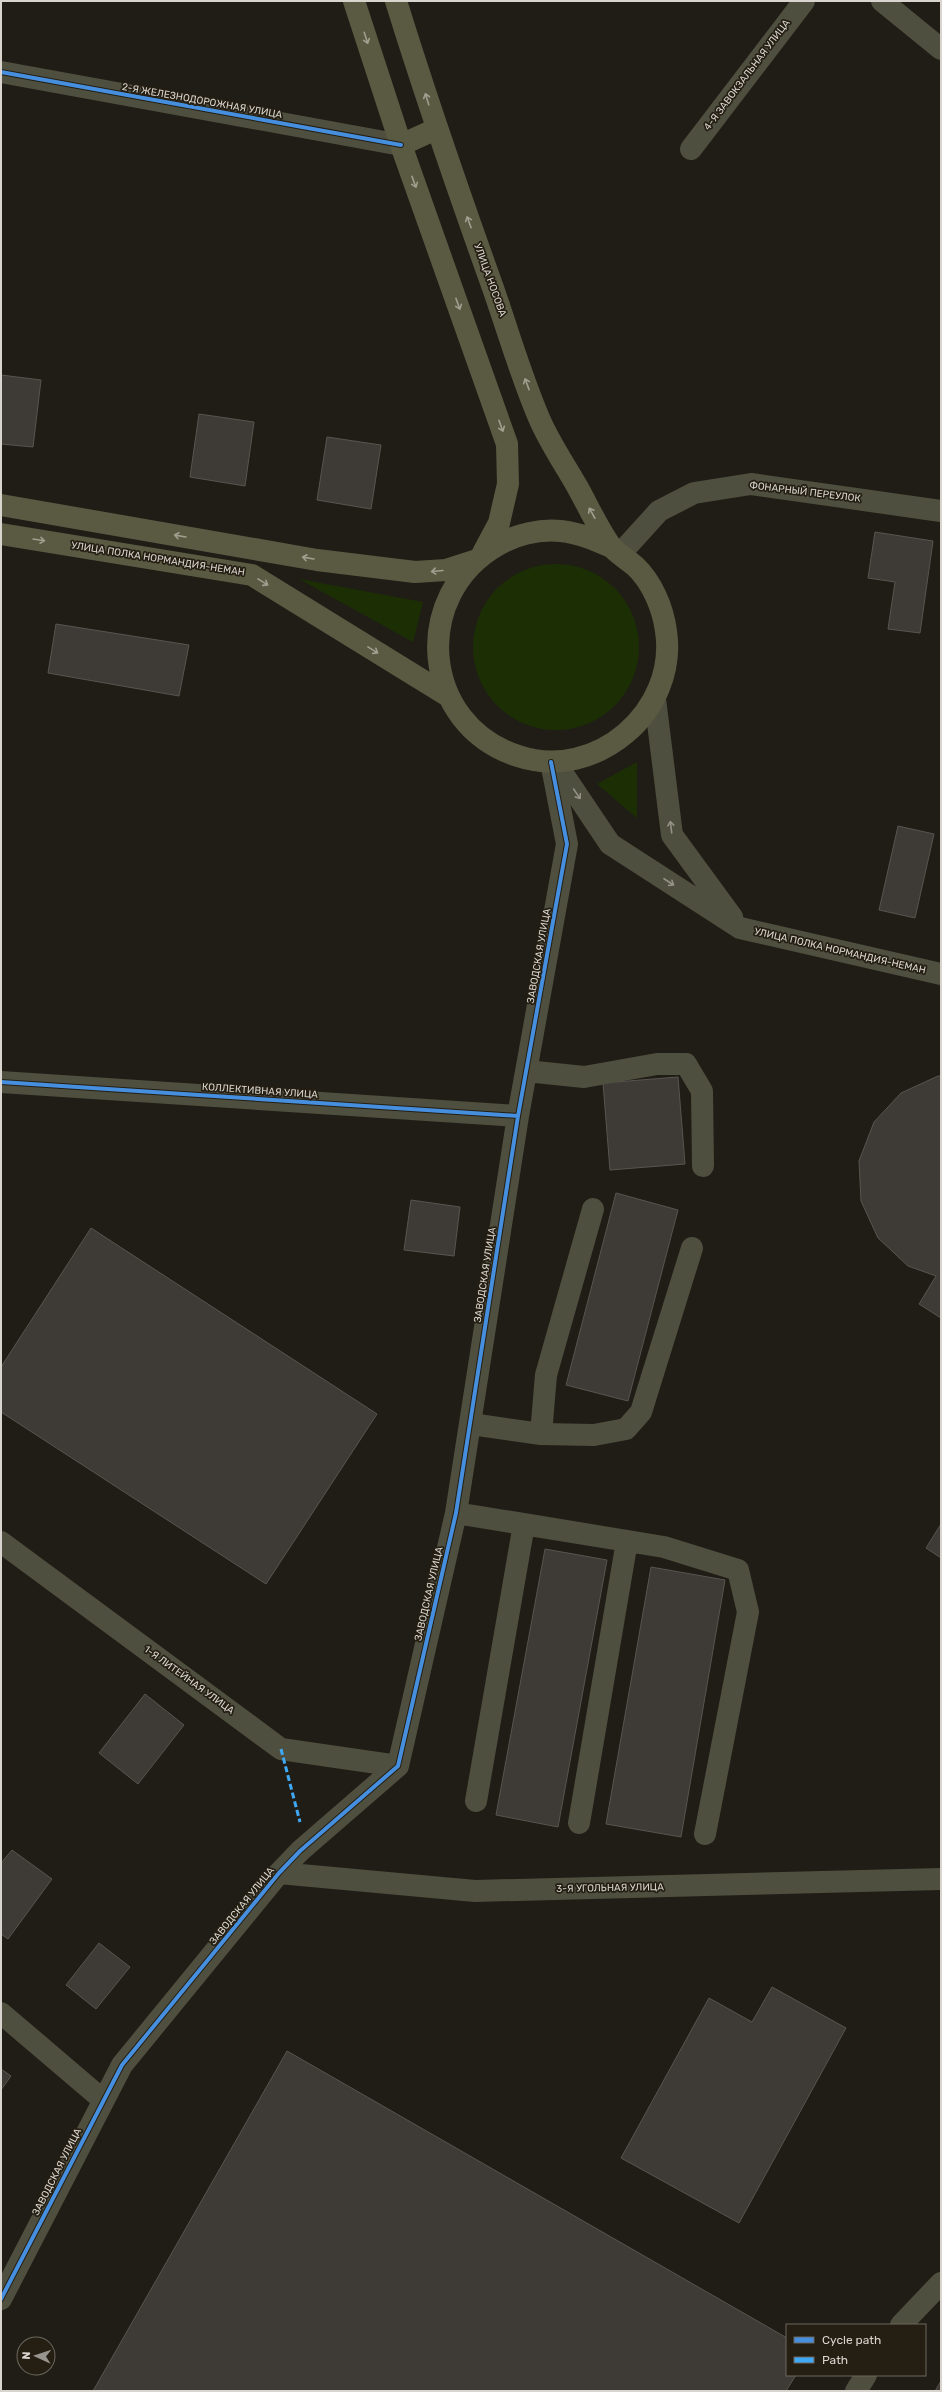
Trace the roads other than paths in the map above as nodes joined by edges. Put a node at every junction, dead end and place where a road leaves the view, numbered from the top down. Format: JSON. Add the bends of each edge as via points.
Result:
{"nodes":[{"id":1,"x":354,"y":1,"type":"edge"},
{"id":2,"x":396,"y":1,"type":"edge"},
{"id":3,"x":804,"y":1,"type":"edge"},
{"id":4,"x":882,"y":1,"type":"edge"},
{"id":5,"x":941,"y":49,"type":"edge"},
{"id":6,"x":1,"y":72,"type":"edge"},
{"id":7,"x":436,"y":129,"type":"junction"},
{"id":8,"x":401,"y":145,"type":"junction"},
{"id":9,"x":691,"y":150,"type":"dead end"},
{"id":10,"x":1,"y":505,"type":"edge"},
{"id":11,"x":941,"y":511,"type":"edge"},
{"id":12,"x":1,"y":534,"type":"edge"},
{"id":13,"x":616,"y":550,"type":"junction"},
{"id":14,"x":479,"y":557,"type":"junction"},
{"id":15,"x":448,"y":696,"type":"junction"},
{"id":16,"x":655,"y":699,"type":"junction"},
{"id":17,"x":553,"y":762,"type":"junction"},
{"id":18,"x":740,"y":928,"type":"junction"},
{"id":19,"x":941,"y":974,"type":"edge"},
{"id":20,"x":526,"y":1071,"type":"junction"},
{"id":21,"x":1,"y":1082,"type":"edge"},
{"id":22,"x":518,"y":1116,"type":"junction"},
{"id":23,"x":703,"y":1166,"type":"dead end"},
{"id":24,"x":593,"y":1209,"type":"dead end"},
{"id":25,"x":692,"y":1248,"type":"dead end"},
{"id":26,"x":470,"y":1424,"type":"junction"},
{"id":27,"x":541,"y":1434,"type":"junction"},
{"id":28,"x":456,"y":1513,"type":"junction"},
{"id":29,"x":524,"y":1524,"type":"junction"},
{"id":30,"x":627,"y":1541,"type":"junction"},
{"id":31,"x":1,"y":1542,"type":"edge"},
{"id":32,"x":398,"y":1766,"type":"junction"},
{"id":33,"x":476,"y":1801,"type":"dead end"},
{"id":34,"x":580,"y":1823,"type":"dead end"},
{"id":35,"x":705,"y":1834,"type":"dead end"},
{"id":36,"x":279,"y":1873,"type":"junction"},
{"id":37,"x":941,"y":1879,"type":"edge"},
{"id":38,"x":1,"y":2013,"type":"edge"},
{"id":39,"x":103,"y":2100,"type":"junction"},
{"id":40,"x":941,"y":2283,"type":"edge"},
{"id":41,"x":1,"y":2299,"type":"edge"},
{"id":42,"x":902,"y":2324,"type":"edge"},
{"id":43,"x":865,"y":2376,"type":"edge"},
{"id":44,"x":856,"y":2391,"type":"edge"}],
"edges":[{"from":1,"to":8,"type":"main road","one_way":true},
{"from":7,"to":2,"type":"main road","name":"УЛИЦА НОСОВА","one_way":true},
{"from":3,"to":9,"type":"street","name":"4-Я ЗАВОКЗАЛЬНАЯ УЛИЦА"},
{"from":4,"to":5,"type":"street"},
{"from":6,"to":8,"type":"street","name":"2-Я ЖЕЛЕЗНОДОРОЖНАЯ УЛИЦА"},
{"from":7,"to":8,"type":"main road"},
{"from":13,"to":7,"type":"main road","name":"УЛИЦА НОСОВА","one_way":true,"via":[[540,420]]},
{"from":8,"to":14,"type":"main road","one_way":true,"via":[[507,444],[508,484],[499,523]]},
{"from":14,"to":10,"type":"main road","one_way":true,"via":[[446,570],[415,572],[318,560]]},
{"from":11,"to":13,"type":"street","name":"ФОНАРНЫЙ ПЕРЕУЛОК","via":[[751,484],[694,493],[659,511]]},
{"from":12,"to":15,"type":"main road","name":"УЛИЦА ПОЛКА НОРМАНДИЯ-НЕМАН","one_way":true,"via":[[252,575]]},
{"from":13,"to":14,"type":"main road","via":[[586,536],[560,531],[532,532],[507,540]]},
{"from":13,"to":16,"type":"main road","via":[[638,569],[657,598],[666,631],[666,666]]},
{"from":14,"to":15,"type":"main road","via":[[456,584],[443,610],[437,639],[439,668]]},
{"from":15,"to":17,"type":"main road","via":[[466,723],[490,744],[520,757]]},
{"from":16,"to":17,"type":"main road","via":[[637,724],[613,744],[585,757]]},
{"from":18,"to":16,"type":"street","name":"УЛИЦА ПОЛКА НОРМАНДИЯ-НЕМАН","one_way":true,"via":[[672,835]]},
{"from":17,"to":18,"type":"street","name":"УЛИЦА ПОЛКА НОРМАНДИЯ-НЕМАН","one_way":true,"via":[[610,844]]},
{"from":17,"to":20,"type":"street","name":"ЗАВОДСКАЯ УЛИЦА","via":[[567,844]]},
{"from":18,"to":19,"type":"street","name":"УЛИЦА ПОЛКА НОРМАНДИЯ-НЕМАН"},
{"from":20,"to":22,"type":"street","name":"ЗАВОДСКАЯ УЛИЦА"},
{"from":20,"to":23,"type":"street","via":[[584,1077],[657,1064],[686,1064],[702,1091]]},
{"from":21,"to":22,"type":"street","name":"КОЛЛЕКТИВНАЯ УЛИЦА"},
{"from":22,"to":26,"type":"street","name":"ЗАВОДСКАЯ УЛИЦА"},
{"from":24,"to":27,"type":"street","via":[[546,1375]]},
{"from":25,"to":27,"type":"street","via":[[641,1412],[626,1429],[594,1435]]},
{"from":26,"to":27,"type":"street"},
{"from":26,"to":28,"type":"street","name":"ЗАВОДСКАЯ УЛИЦА"},
{"from":28,"to":29,"type":"street"},
{"from":28,"to":32,"type":"street","name":"ЗАВОДСКАЯ УЛИЦА"},
{"from":29,"to":30,"type":"street"},
{"from":29,"to":33,"type":"street"},
{"from":30,"to":34,"type":"street"},
{"from":30,"to":35,"type":"street","via":[[664,1547],[738,1570],[748,1612]]},
{"from":31,"to":32,"type":"street","name":"1-Я ЛИТЕЙНАЯ УЛИЦА","via":[[282,1749]]},
{"from":32,"to":36,"type":"street","name":"ЗАВОДСКАЯ УЛИЦА","via":[[300,1851]]},
{"from":36,"to":37,"type":"street","name":"3-Я УГОЛЬНАЯ УЛИЦА","via":[[475,1891]]},
{"from":36,"to":39,"type":"street","name":"ЗАВОДСКАЯ УЛИЦА","via":[[122,2065]]},
{"from":38,"to":39,"type":"street"},
{"from":39,"to":41,"type":"street","name":"ЗАВОДСКАЯ УЛИЦА"},
{"from":40,"to":42,"type":"street"},
{"from":43,"to":44,"type":"street"}]}
